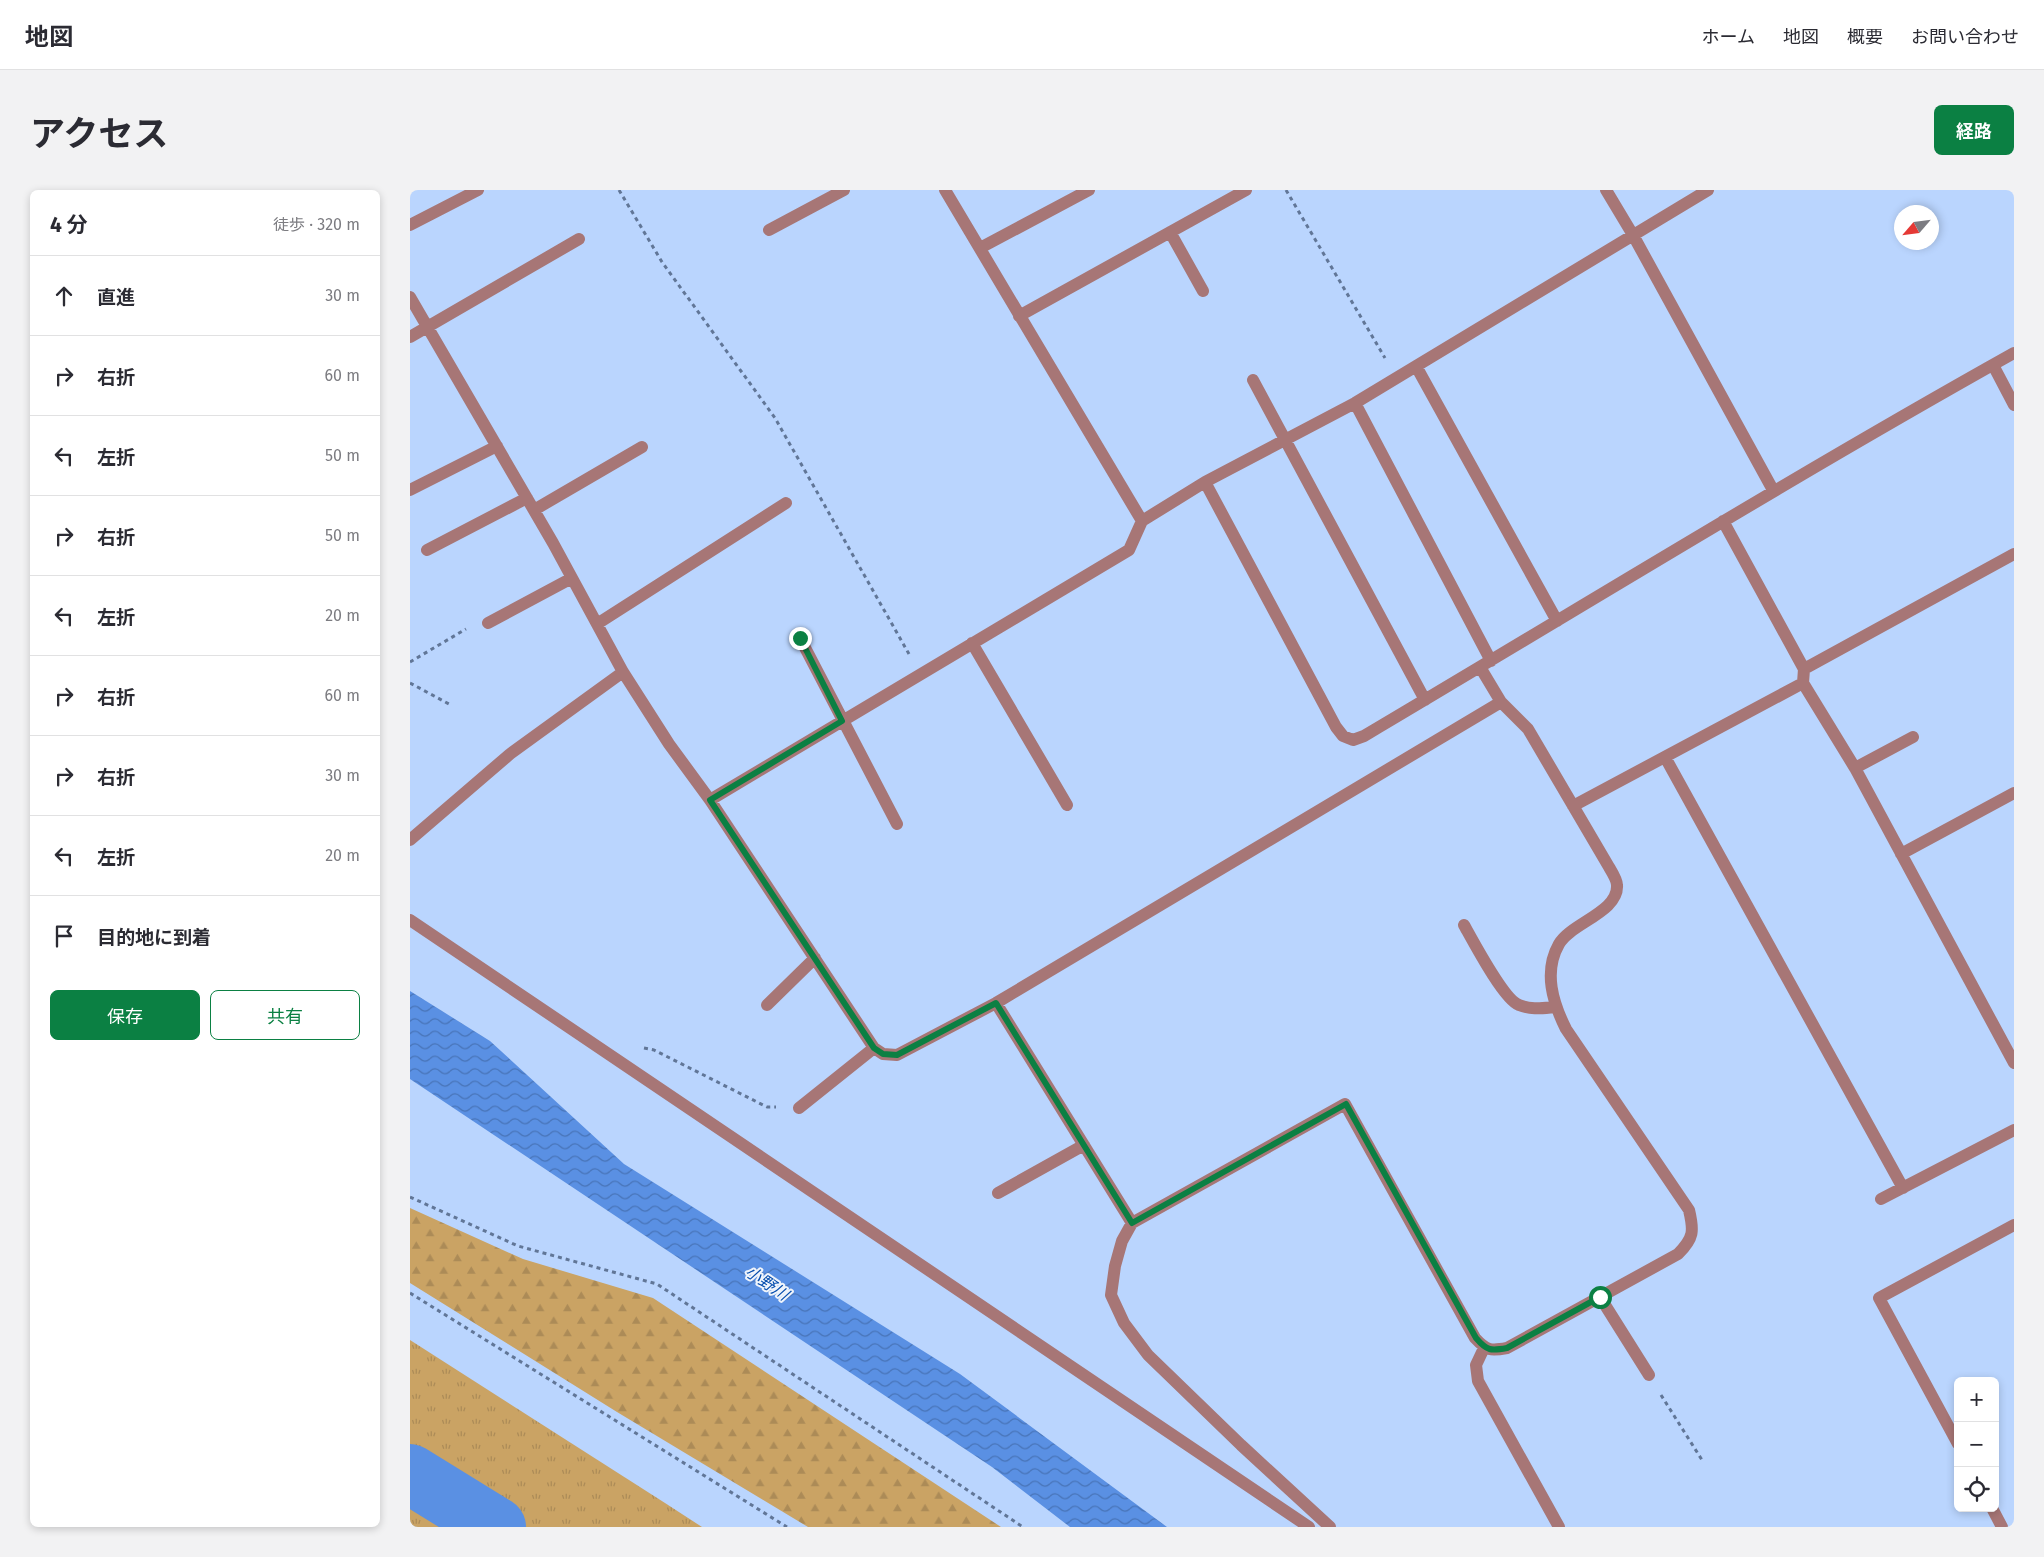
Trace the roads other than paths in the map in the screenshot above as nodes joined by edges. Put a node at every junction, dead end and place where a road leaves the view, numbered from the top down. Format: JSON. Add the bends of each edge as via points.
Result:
{"nodes":[{"id":1,"x":478,"y":190,"type":"edge"},
{"id":2,"x":844,"y":190,"type":"edge"},
{"id":3,"x":945,"y":190,"type":"edge"},
{"id":4,"x":1089,"y":190,"type":"edge"},
{"id":5,"x":1246,"y":190,"type":"edge"},
{"id":6,"x":1606,"y":190,"type":"edge"},
{"id":7,"x":1708,"y":190,"type":"edge"},
{"id":8,"x":410,"y":225,"type":"edge"},
{"id":9,"x":769,"y":230,"type":"dead end"},
{"id":10,"x":1170,"y":232,"type":"junction"},
{"id":11,"x":1633,"y":235,"type":"junction"},
{"id":12,"x":580,"y":239,"type":"dead end"},
{"id":13,"x":980,"y":248,"type":"junction"},
{"id":14,"x":1203,"y":291,"type":"dead end"},
{"id":15,"x":410,"y":297,"type":"edge"},
{"id":16,"x":1019,"y":316,"type":"junction"},
{"id":17,"x":428,"y":328,"type":"junction"},
{"id":18,"x":410,"y":337,"type":"edge"},
{"id":19,"x":2014,"y":353,"type":"edge"},
{"id":20,"x":1993,"y":365,"type":"junction"},
{"id":21,"x":1416,"y":366,"type":"junction"},
{"id":22,"x":1253,"y":380,"type":"dead end"},
{"id":23,"x":1355,"y":403,"type":"junction"},
{"id":24,"x":2014,"y":405,"type":"edge"},
{"id":25,"x":1285,"y":440,"type":"junction"},
{"id":26,"x":497,"y":446,"type":"junction"},
{"id":27,"x":642,"y":447,"type":"dead end"},
{"id":28,"x":1205,"y":482,"type":"junction"},
{"id":29,"x":410,"y":490,"type":"edge"},
{"id":30,"x":1773,"y":490,"type":"junction"},
{"id":31,"x":527,"y":498,"type":"junction"},
{"id":32,"x":786,"y":503,"type":"dead end"},
{"id":33,"x":534,"y":510,"type":"junction"},
{"id":34,"x":1142,"y":521,"type":"junction"},
{"id":35,"x":1723,"y":521,"type":"junction"},
{"id":36,"x":427,"y":550,"type":"dead end"},
{"id":37,"x":2014,"y":554,"type":"edge"},
{"id":38,"x":572,"y":578,"type":"junction"},
{"id":39,"x":1557,"y":621,"type":"junction"},
{"id":40,"x":488,"y":623,"type":"road end"},
{"id":41,"x":597,"y":624,"type":"junction"},
{"id":42,"x":800,"y":638,"type":"dead end"},
{"id":43,"x":972,"y":643,"type":"junction"},
{"id":44,"x":1486,"y":664,"type":"junction"},
{"id":45,"x":1804,"y":669,"type":"junction"},
{"id":46,"x":623,"y":672,"type":"junction"},
{"id":47,"x":1803,"y":683,"type":"junction"},
{"id":48,"x":1425,"y":700,"type":"junction"},
{"id":49,"x":1501,"y":702,"type":"junction"},
{"id":50,"x":842,"y":721,"type":"junction"},
{"id":51,"x":1913,"y":737,"type":"dead end"},
{"id":52,"x":1665,"y":757,"type":"junction"},
{"id":53,"x":1854,"y":768,"type":"junction"},
{"id":54,"x":2014,"y":792,"type":"edge"},
{"id":55,"x":710,"y":800,"type":"junction"},
{"id":56,"x":1067,"y":805,"type":"dead end"},
{"id":57,"x":1573,"y":806,"type":"junction"},
{"id":58,"x":897,"y":824,"type":"dead end"},
{"id":59,"x":410,"y":840,"type":"edge"},
{"id":60,"x":1900,"y":854,"type":"junction"},
{"id":61,"x":410,"y":920,"type":"edge"},
{"id":62,"x":1464,"y":925,"type":"dead end"},
{"id":63,"x":815,"y":958,"type":"junction"},
{"id":64,"x":996,"y":1003,"type":"junction"},
{"id":65,"x":767,"y":1005,"type":"dead end"},
{"id":66,"x":1554,"y":1007,"type":"junction"},
{"id":67,"x":874,"y":1048,"type":"junction"},
{"id":68,"x":2014,"y":1063,"type":"edge"},
{"id":69,"x":799,"y":1108,"type":"road end"},
{"id":70,"x":2014,"y":1130,"type":"edge"},
{"id":71,"x":1084,"y":1145,"type":"junction"},
{"id":72,"x":1903,"y":1188,"type":"junction"},
{"id":73,"x":998,"y":1193,"type":"dead end"},
{"id":74,"x":1881,"y":1199,"type":"dead end"},
{"id":75,"x":1132,"y":1223,"type":"junction"},
{"id":76,"x":2014,"y":1225,"type":"edge"},
{"id":77,"x":1600,"y":1297,"type":"junction"},
{"id":78,"x":1484,"y":1348,"type":"junction"},
{"id":79,"x":1649,"y":1375,"type":"road end"},
{"id":80,"x":1954,"y":1437,"type":"edge"},
{"id":81,"x":1994,"y":1512,"type":"edge"},
{"id":82,"x":1309,"y":1527,"type":"edge"},
{"id":83,"x":1330,"y":1527,"type":"edge"},
{"id":84,"x":1559,"y":1527,"type":"edge"},
{"id":85,"x":2002,"y":1527,"type":"edge"}],
"edges":[{"from":1,"to":8,"type":"street"},
{"from":2,"to":9,"type":"street"},
{"from":3,"to":13,"type":"street"},
{"from":4,"to":13,"type":"street"},
{"from":5,"to":10,"type":"street"},
{"from":6,"to":11,"type":"street"},
{"from":7,"to":11,"type":"street"},
{"from":10,"to":14,"type":"street"},
{"from":10,"to":16,"type":"street"},
{"from":11,"to":21,"type":"street"},
{"from":11,"to":30,"type":"street"},
{"from":12,"to":17,"type":"street"},
{"from":13,"to":16,"type":"street"},
{"from":15,"to":17,"type":"street"},
{"from":16,"to":34,"type":"street"},
{"from":17,"to":18,"type":"street"},
{"from":17,"to":26,"type":"street"},
{"from":19,"to":20,"type":"street"},
{"from":20,"to":24,"type":"street"},
{"from":20,"to":30,"type":"street"},
{"from":21,"to":23,"type":"street"},
{"from":21,"to":39,"type":"street"},
{"from":22,"to":25,"type":"street"},
{"from":23,"to":25,"type":"street"},
{"from":23,"to":44,"type":"street"},
{"from":25,"to":28,"type":"street"},
{"from":25,"to":48,"type":"street"},
{"from":26,"to":29,"type":"street"},
{"from":26,"to":31,"type":"street"},
{"from":27,"to":33,"type":"street"},
{"from":28,"to":34,"type":"street"},
{"from":28,"to":48,"type":"street","via":[[1343,736],[1353,740],[1364,736]]},
{"from":30,"to":35,"type":"street"},
{"from":31,"to":33,"type":"street"},
{"from":31,"to":36,"type":"street"},
{"from":32,"to":41,"type":"street"},
{"from":33,"to":38,"type":"street"},
{"from":34,"to":43,"type":"street","via":[[1129,550]]},
{"from":35,"to":39,"type":"street"},
{"from":35,"to":45,"type":"street"},
{"from":37,"to":45,"type":"street"},
{"from":38,"to":40,"type":"street"},
{"from":38,"to":41,"type":"street"},
{"from":39,"to":44,"type":"street"},
{"from":41,"to":46,"type":"street"},
{"from":42,"to":50,"type":"street"},
{"from":43,"to":50,"type":"street"},
{"from":43,"to":56,"type":"street"},
{"from":44,"to":48,"type":"street"},
{"from":44,"to":49,"type":"street"},
{"from":45,"to":47,"type":"street"},
{"from":46,"to":55,"type":"street","via":[[668,744]]},
{"from":46,"to":59,"type":"street","via":[[510,754]]},
{"from":47,"to":52,"type":"street"},
{"from":47,"to":53,"type":"street"},
{"from":49,"to":57,"type":"street","via":[[1528,729]]},
{"from":49,"to":64,"type":"street"},
{"from":50,"to":55,"type":"street"},
{"from":50,"to":58,"type":"street"},
{"from":51,"to":53,"type":"street"},
{"from":52,"to":57,"type":"street"},
{"from":52,"to":72,"type":"street"},
{"from":53,"to":60,"type":"street"},
{"from":54,"to":60,"type":"street"},
{"from":55,"to":63,"type":"street"},
{"from":57,"to":66,"type":"street","via":[[1617,884],[1616,894],[1607,907],[1559,942],[1552,963]]},
{"from":60,"to":68,"type":"street"},
{"from":61,"to":82,"type":"street"},
{"from":62,"to":66,"type":"street","via":[[1506,994],[1517,1005]]},
{"from":63,"to":65,"type":"street"},
{"from":63,"to":67,"type":"street"},
{"from":64,"to":67,"type":"street","via":[[897,1055],[883,1054]]},
{"from":64,"to":71,"type":"street"},
{"from":66,"to":77,"type":"street","via":[[1689,1210],[1694,1228],[1688,1244],[1678,1254]]},
{"from":67,"to":69,"type":"street"},
{"from":70,"to":72,"type":"street"},
{"from":71,"to":73,"type":"street"},
{"from":71,"to":75,"type":"street"},
{"from":72,"to":74,"type":"street"},
{"from":75,"to":78,"type":"street","via":[[1346,1104]]},
{"from":75,"to":83,"type":"street","via":[[1122,1241],[1115,1266],[1112,1295],[1124,1323],[1148,1356]]},
{"from":76,"to":80,"type":"street","via":[[1880,1298]]},
{"from":77,"to":78,"type":"street","via":[[1507,1348]]},
{"from":77,"to":79,"type":"street"},
{"from":78,"to":84,"type":"street","via":[[1476,1365],[1478,1381]]},
{"from":81,"to":85,"type":"street"}]}
